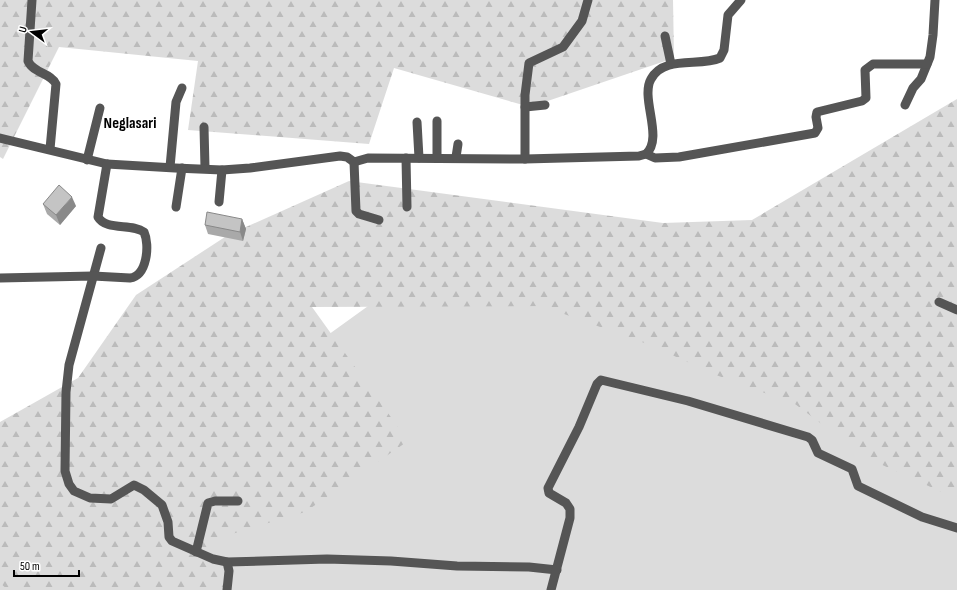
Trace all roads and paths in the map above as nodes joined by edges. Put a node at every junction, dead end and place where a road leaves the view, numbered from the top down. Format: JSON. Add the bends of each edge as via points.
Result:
{"nodes":[{"id":1,"x":32,"y":0,"type":"edge"},
{"id":2,"x":588,"y":0,"type":"edge"},
{"id":3,"x":741,"y":0,"type":"edge"},
{"id":4,"x":935,"y":0,"type":"edge"},
{"id":5,"x":665,"y":36,"type":"dead end"},
{"id":6,"x":671,"y":64,"type":"junction"},
{"id":7,"x":927,"y":64,"type":"junction"},
{"id":8,"x":182,"y":88,"type":"dead end"},
{"id":9,"x":545,"y":105,"type":"dead end"},
{"id":10,"x":905,"y":105,"type":"dead end"},
{"id":11,"x":525,"y":107,"type":"junction"},
{"id":12,"x":100,"y":108,"type":"dead end"},
{"id":13,"x":437,"y":121,"type":"dead end"},
{"id":14,"x":417,"y":122,"type":"dead end"},
{"id":15,"x":204,"y":127,"type":"dead end"},
{"id":16,"x":0,"y":138,"type":"edge"},
{"id":17,"x":458,"y":144,"type":"dead end"},
{"id":18,"x":50,"y":149,"type":"junction"},
{"id":19,"x":646,"y":154,"type":"junction"},
{"id":20,"x":437,"y":157,"type":"junction"},
{"id":21,"x":406,"y":158,"type":"junction"},
{"id":22,"x":419,"y":158,"type":"junction"},
{"id":23,"x":456,"y":158,"type":"junction"},
{"id":24,"x":525,"y":159,"type":"junction"},
{"id":25,"x":87,"y":160,"type":"junction"},
{"id":26,"x":354,"y":162,"type":"junction"},
{"id":27,"x":107,"y":164,"type":"junction"},
{"id":28,"x":170,"y":167,"type":"junction"},
{"id":29,"x":182,"y":168,"type":"junction"},
{"id":30,"x":205,"y":168,"type":"junction"},
{"id":31,"x":222,"y":170,"type":"junction"},
{"id":32,"x":219,"y":202,"type":"dead end"},
{"id":33,"x":176,"y":207,"type":"dead end"},
{"id":34,"x":407,"y":208,"type":"dead end"},
{"id":35,"x":379,"y":220,"type":"dead end"},
{"id":36,"x":101,"y":248,"type":"dead end"},
{"id":37,"x":93,"y":276,"type":"junction"},
{"id":38,"x":0,"y":278,"type":"edge"},
{"id":39,"x":939,"y":302,"type":"dead end"},
{"id":40,"x":957,"y":310,"type":"edge"},
{"id":41,"x":203,"y":495,"type":"dead end"},
{"id":42,"x":238,"y":501,"type":"dead end"},
{"id":43,"x":208,"y":505,"type":"junction"},
{"id":44,"x":957,"y":528,"type":"edge"},
{"id":45,"x":196,"y":552,"type":"junction"},
{"id":46,"x":227,"y":562,"type":"junction"},
{"id":47,"x":557,"y":570,"type":"junction"},
{"id":48,"x":227,"y":590,"type":"edge"},
{"id":49,"x":551,"y":590,"type":"edge"}],
"edges":[{"from":1,"to":18,"type":"street","via":[[29,63],[56,84]]},
{"from":2,"to":11,"type":"street","via":[[582,21],[563,47],[529,63],[525,80]]},
{"from":3,"to":6,"type":"street","via":[[728,15],[724,50],[720,58]]},
{"from":4,"to":7,"type":"street","via":[[933,35]]},
{"from":5,"to":6,"type":"street"},
{"from":6,"to":19,"type":"street","via":[[657,72],[650,80],[648,90],[652,141],[650,151]]},
{"from":7,"to":10,"type":"street"},
{"from":7,"to":19,"type":"street","via":[[868,66],[865,70],[866,98],[862,102],[817,112],[817,130],[809,134],[674,158],[655,158]]},
{"from":8,"to":28,"type":"street","via":[[176,102]]},
{"from":9,"to":11,"type":"street"},
{"from":11,"to":24,"type":"street"},
{"from":12,"to":25,"type":"street"},
{"from":13,"to":20,"type":"street"},
{"from":14,"to":22,"type":"street"},
{"from":15,"to":30,"type":"street"},
{"from":16,"to":18,"type":"street"},
{"from":17,"to":23,"type":"street"},
{"from":18,"to":25,"type":"street"},
{"from":19,"to":24,"type":"street"},
{"from":20,"to":22,"type":"street"},
{"from":20,"to":23,"type":"street"},
{"from":21,"to":22,"type":"street"},
{"from":21,"to":26,"type":"street","via":[[368,158]]},
{"from":21,"to":34,"type":"street"},
{"from":23,"to":24,"type":"street"},
{"from":25,"to":27,"type":"street"},
{"from":26,"to":31,"type":"street","via":[[340,156]]},
{"from":26,"to":35,"type":"street","via":[[356,210],[359,214]]},
{"from":27,"to":28,"type":"street"},
{"from":27,"to":37,"type":"street","via":[[98,217],[105,224],[142,231],[146,239],[146,254],[140,273],[135,277]]},
{"from":28,"to":29,"type":"street"},
{"from":29,"to":30,"type":"street"},
{"from":29,"to":33,"type":"street"},
{"from":30,"to":31,"type":"street"},
{"from":31,"to":32,"type":"street"},
{"from":36,"to":37,"type":"street"},
{"from":37,"to":38,"type":"street"},
{"from":37,"to":45,"type":"street","via":[[69,365],[65,471],[69,484],[79,494],[98,499],[111,499],[131,486],[137,486],[162,505],[172,541]]},
{"from":39,"to":40,"type":"street"},
{"from":41,"to":43,"type":"street"},
{"from":42,"to":43,"type":"street","via":[[212,501]]},
{"from":43,"to":45,"type":"street"},
{"from":44,"to":47,"type":"street","via":[[922,517],[858,486],[852,469],[818,453],[808,437],[688,401],[603,380],[597,384],[579,427],[548,488],[549,493],[566,503],[570,509]]},
{"from":45,"to":46,"type":"street"},
{"from":46,"to":47,"type":"street","via":[[328,559]]},
{"from":46,"to":48,"type":"street"},
{"from":47,"to":49,"type":"street"}]}
